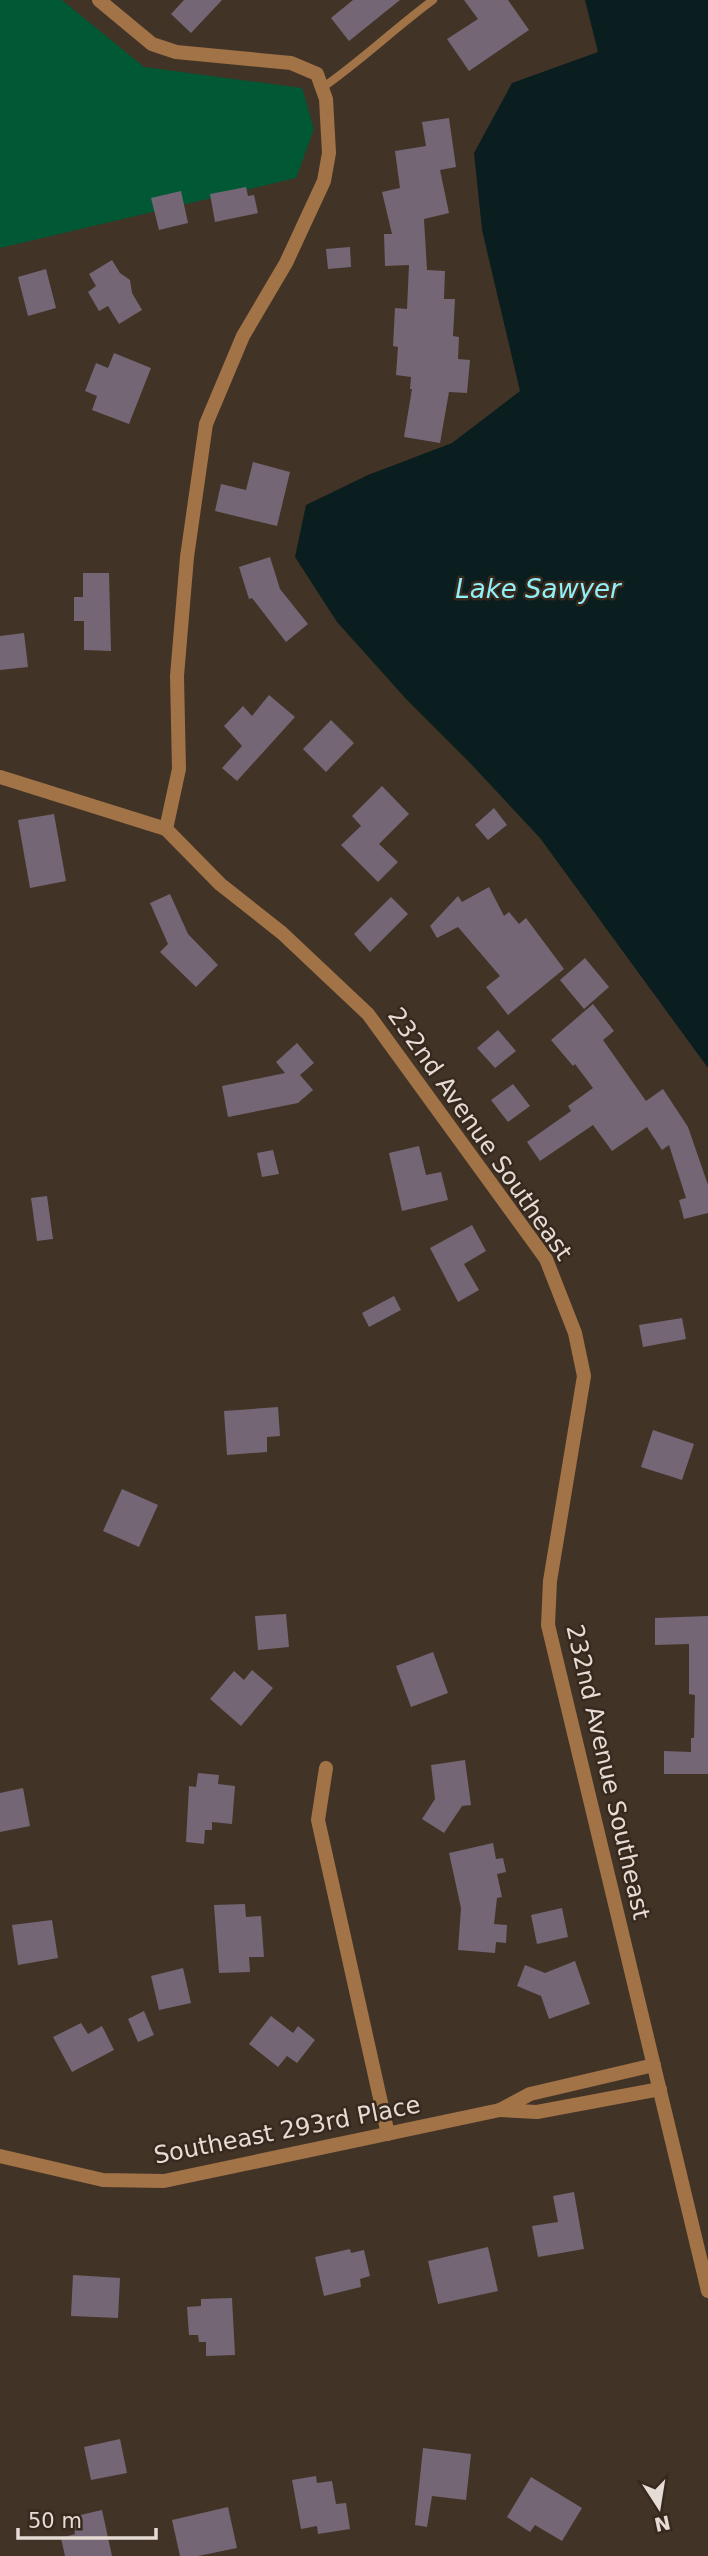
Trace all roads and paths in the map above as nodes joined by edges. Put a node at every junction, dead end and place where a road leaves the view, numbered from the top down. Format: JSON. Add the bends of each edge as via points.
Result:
{"nodes":[{"id":1,"x":100,"y":0,"type":"edge"},
{"id":2,"x":432,"y":0,"type":"edge"},
{"id":3,"x":322,"y":88,"type":"junction"},
{"id":4,"x":0,"y":776,"type":"edge"},
{"id":5,"x":166,"y":829,"type":"junction"},
{"id":6,"x":326,"y":1768,"type":"dead end"},
{"id":7,"x":654,"y":2065,"type":"junction"},
{"id":8,"x":660,"y":2089,"type":"junction"},
{"id":9,"x":500,"y":2110,"type":"junction"},
{"id":10,"x":388,"y":2134,"type":"junction"},
{"id":11,"x":0,"y":2156,"type":"edge"},
{"id":12,"x":704,"y":2249,"type":"edge"},
{"id":13,"x":708,"y":2291,"type":"edge"}],
"edges":[{"from":1,"to":3,"type":"street","via":[[152,44],[176,52],[292,63],[317,74]]},
{"from":2,"to":3,"type":"lane"},
{"from":3,"to":5,"type":"street","via":[[329,153],[324,181],[286,263],[243,336],[206,424],[187,557],[177,676],[179,769]]},
{"from":4,"to":5,"type":"street"},
{"from":5,"to":7,"type":"street","name":"232nd Avenue Southeast","via":[[220,884],[282,933],[368,1014],[538,1248],[559,1290],[575,1332],[584,1376],[550,1581],[548,1625]]},
{"from":6,"to":10,"type":"street","via":[[318,1821]]},
{"from":7,"to":8,"type":"street","name":"232nd Avenue Southeast"},
{"from":7,"to":9,"type":"street","name":"Southeast 293rd Place","via":[[530,2094]]},
{"from":8,"to":9,"type":"street","name":"Southeast 293rd Place","via":[[537,2112]]},
{"from":8,"to":12,"type":"street","name":"232nd Avenue Southeast"},
{"from":9,"to":10,"type":"street","name":"Southeast 293rd Place"},
{"from":10,"to":11,"type":"street","name":"Southeast 293rd Place","via":[[164,2181],[103,2180]]},
{"from":12,"to":13,"type":"street","name":"232nd Avenue Southeast"}]}
